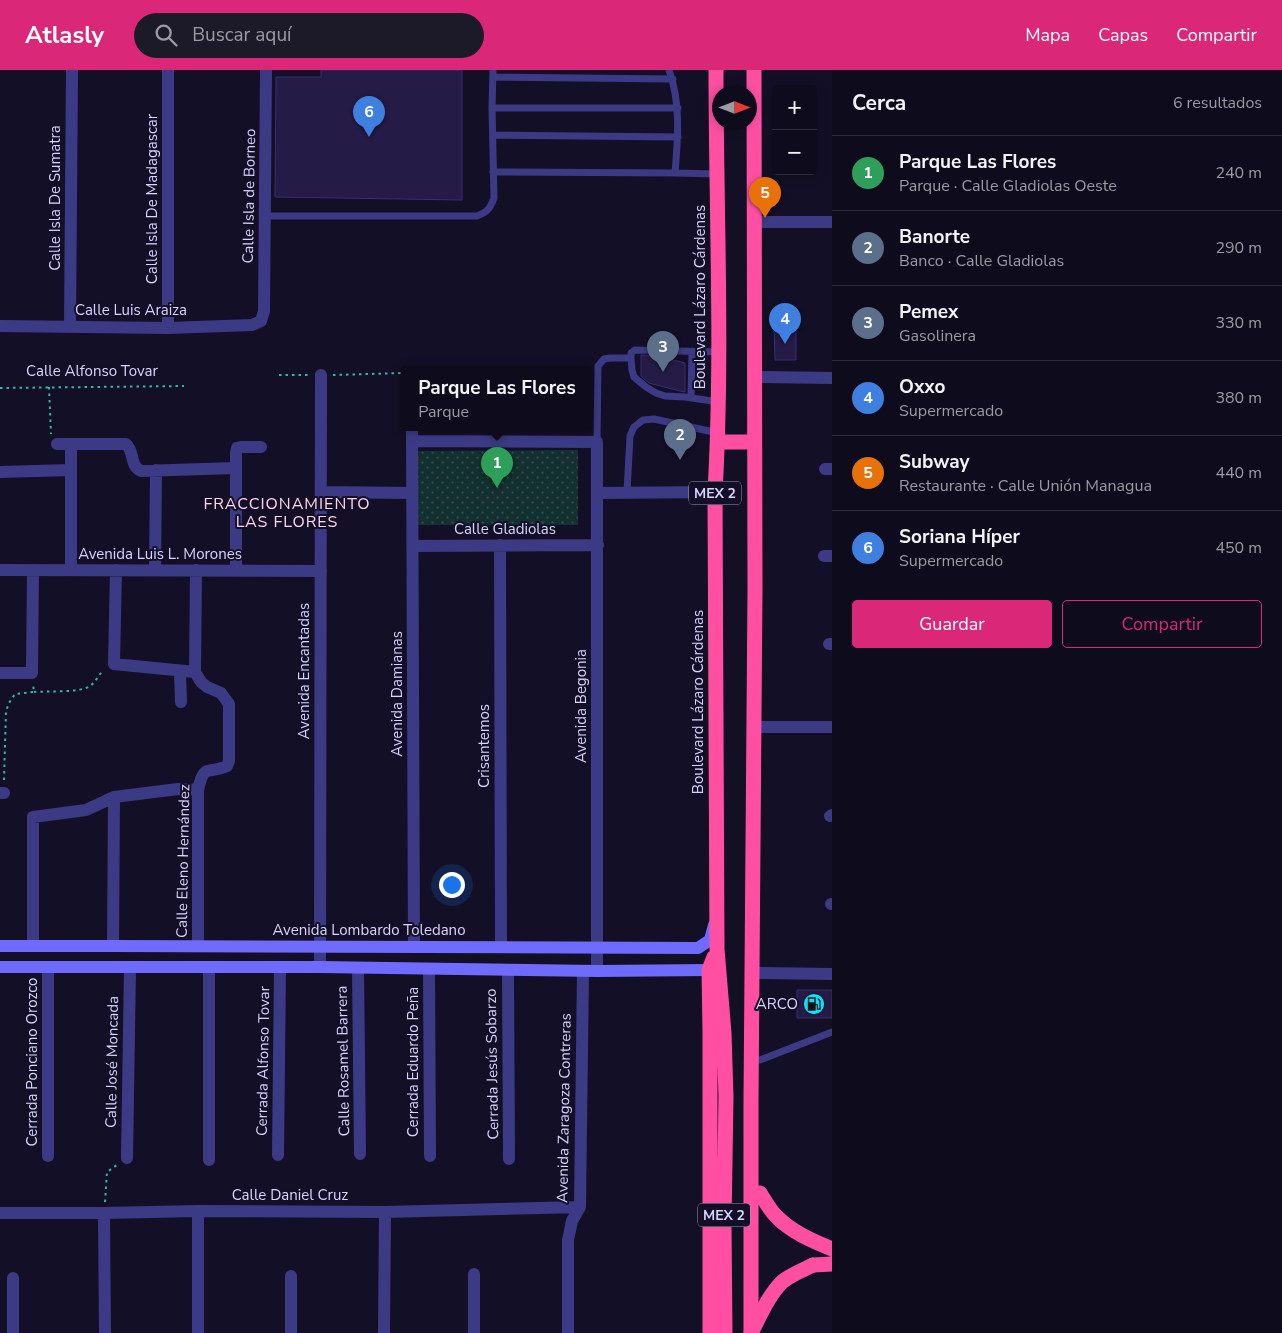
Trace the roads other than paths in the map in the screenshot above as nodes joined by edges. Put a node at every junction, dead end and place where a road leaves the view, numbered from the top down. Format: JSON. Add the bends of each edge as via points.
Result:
{"nodes":[{"id":1,"x":72,"y":70,"type":"edge"},
{"id":2,"x":168,"y":70,"type":"edge"},
{"id":3,"x":266,"y":70,"type":"edge"},
{"id":4,"x":669,"y":70,"type":"edge"},
{"id":5,"x":706,"y":70,"type":"edge"},
{"id":6,"x":716,"y":70,"type":"edge"},
{"id":7,"x":493,"y":73,"type":"edge"},
{"id":8,"x":756,"y":73,"type":"edge"},
{"id":9,"x":672,"y":79,"type":"junction"},
{"id":10,"x":715,"y":85,"type":"edge"},
{"id":11,"x":716,"y":85,"type":"edge"},
{"id":12,"x":492,"y":108,"type":"junction"},
{"id":13,"x":678,"y":108,"type":"junction"},
{"id":14,"x":716,"y":130,"type":"edge"},
{"id":15,"x":492,"y":135,"type":"junction"},
{"id":16,"x":678,"y":137,"type":"junction"},
{"id":17,"x":493,"y":172,"type":"junction"},
{"id":18,"x":675,"y":173,"type":"junction"},
{"id":19,"x":716,"y":174,"type":"junction"},
{"id":20,"x":265,"y":216,"type":"junction"},
{"id":21,"x":754,"y":222,"type":"junction"},
{"id":22,"x":832,"y":222,"type":"edge"},
{"id":23,"x":261,"y":321,"type":"joint"},
{"id":24,"x":0,"y":326,"type":"edge"},
{"id":25,"x":70,"y":326,"type":"junction"},
{"id":26,"x":168,"y":328,"type":"junction"},
{"id":27,"x":692,"y":352,"type":"junction"},
{"id":28,"x":719,"y":352,"type":"junction"},
{"id":29,"x":631,"y":358,"type":"junction"},
{"id":30,"x":321,"y":375,"type":"road end"},
{"id":31,"x":755,"y":377,"type":"junction"},
{"id":32,"x":832,"y":378,"type":"edge"},
{"id":33,"x":691,"y":398,"type":"junction"},
{"id":34,"x":718,"y":402,"type":"junction"},
{"id":35,"x":412,"y":431,"type":"edge"},
{"id":36,"x":718,"y":437,"type":"junction"},
{"id":37,"x":413,"y":442,"type":"junction"},
{"id":38,"x":597,"y":442,"type":"junction"},
{"id":39,"x":754,"y":442,"type":"junction"},
{"id":40,"x":57,"y":444,"type":"road end"},
{"id":41,"x":71,"y":445,"type":"junction"},
{"id":42,"x":261,"y":447,"type":"dead end"},
{"id":43,"x":235,"y":468,"type":"junction"},
{"id":44,"x":71,"y":470,"type":"junction"},
{"id":45,"x":156,"y":470,"type":"junction"},
{"id":46,"x":0,"y":472,"type":"edge"},
{"id":47,"x":322,"y":492,"type":"junction"},
{"id":48,"x":597,"y":492,"type":"junction"},
{"id":49,"x":627,"y":492,"type":"junction"},
{"id":50,"x":715,"y":492,"type":"junction"},
{"id":51,"x":412,"y":493,"type":"junction"},
{"id":52,"x":500,"y":545,"type":"junction"},
{"id":53,"x":598,"y":545,"type":"junction"},
{"id":54,"x":413,"y":546,"type":"junction"},
{"id":55,"x":0,"y":570,"type":"edge"},
{"id":56,"x":33,"y":570,"type":"junction"},
{"id":57,"x":71,"y":570,"type":"junction"},
{"id":58,"x":116,"y":570,"type":"junction"},
{"id":59,"x":155,"y":570,"type":"junction"},
{"id":60,"x":196,"y":570,"type":"junction"},
{"id":61,"x":236,"y":570,"type":"junction"},
{"id":62,"x":320,"y":571,"type":"junction"},
{"id":63,"x":0,"y":672,"type":"edge"},
{"id":64,"x":180,"y":672,"type":"junction"},
{"id":65,"x":196,"y":672,"type":"junction"},
{"id":66,"x":181,"y":702,"type":"dead end"},
{"id":67,"x":754,"y":727,"type":"junction"},
{"id":68,"x":832,"y":727,"type":"edge"},
{"id":69,"x":198,"y":790,"type":"junction"},
{"id":70,"x":114,"y":797,"type":"junction"},
{"id":71,"x":717,"y":916,"type":"junction"},
{"id":72,"x":753,"y":937,"type":"junction"},
{"id":73,"x":2,"y":946,"type":"edge"},
{"id":74,"x":33,"y":946,"type":"junction"},
{"id":75,"x":113,"y":946,"type":"junction"},
{"id":76,"x":198,"y":946,"type":"junction"},
{"id":77,"x":320,"y":946,"type":"junction"},
{"id":78,"x":414,"y":947,"type":"junction"},
{"id":79,"x":501,"y":947,"type":"junction"},
{"id":80,"x":596,"y":948,"type":"junction"},
{"id":81,"x":717,"y":949,"type":"junction"},
{"id":82,"x":2,"y":967,"type":"edge"},
{"id":83,"x":209,"y":967,"type":"junction"},
{"id":84,"x":280,"y":967,"type":"junction"},
{"id":85,"x":320,"y":967,"type":"junction"},
{"id":86,"x":48,"y":968,"type":"junction"},
{"id":87,"x":130,"y":968,"type":"junction"},
{"id":88,"x":358,"y":968,"type":"junction"},
{"id":89,"x":429,"y":969,"type":"junction"},
{"id":90,"x":508,"y":970,"type":"junction"},
{"id":91,"x":582,"y":970,"type":"junction"},
{"id":92,"x":709,"y":970,"type":"junction"},
{"id":93,"x":597,"y":971,"type":"junction"},
{"id":94,"x":758,"y":973,"type":"junction"},
{"id":95,"x":832,"y":974,"type":"edge"},
{"id":96,"x":832,"y":1032,"type":"edge"},
{"id":97,"x":760,"y":1060,"type":"junction"},
{"id":98,"x":360,"y":1154,"type":"dead end"},
{"id":99,"x":278,"y":1155,"type":"dead end"},
{"id":100,"x":48,"y":1156,"type":"dead end"},
{"id":101,"x":430,"y":1156,"type":"dead end"},
{"id":102,"x":127,"y":1158,"type":"road end"},
{"id":103,"x":509,"y":1159,"type":"dead end"},
{"id":104,"x":210,"y":1160,"type":"dead end"},
{"id":105,"x":760,"y":1193,"type":"junction"},
{"id":106,"x":580,"y":1207,"type":"junction"},
{"id":107,"x":198,"y":1211,"type":"junction"},
{"id":108,"x":385,"y":1212,"type":"junction"},
{"id":109,"x":0,"y":1213,"type":"edge"},
{"id":110,"x":104,"y":1213,"type":"junction"},
{"id":111,"x":832,"y":1248,"type":"edge"},
{"id":112,"x":832,"y":1264,"type":"edge"},
{"id":113,"x":474,"y":1274,"type":"dead end"},
{"id":114,"x":291,"y":1276,"type":"dead end"},
{"id":115,"x":13,"y":1278,"type":"dead end"},
{"id":116,"x":13,"y":1333,"type":"edge"},
{"id":117,"x":105,"y":1333,"type":"edge"},
{"id":118,"x":198,"y":1333,"type":"edge"},
{"id":119,"x":291,"y":1333,"type":"edge"},
{"id":120,"x":384,"y":1333,"type":"edge"},
{"id":121,"x":474,"y":1333,"type":"edge"},
{"id":122,"x":568,"y":1333,"type":"edge"},
{"id":123,"x":710,"y":1333,"type":"edge"},
{"id":124,"x":725,"y":1333,"type":"edge"},
{"id":125,"x":751,"y":1333,"type":"edge"},
{"id":126,"x":759,"y":1333,"type":"edge"}],
"edges":[{"from":1,"to":25,"type":"street","name":"Calle Isla De Sumatra"},
{"from":2,"to":26,"type":"street","name":"Calle Isla De Madagascar"},
{"from":3,"to":20,"type":"street","name":"Calle Isla de Borneo"},
{"from":4,"to":9,"type":"lane"},
{"from":5,"to":10,"type":"highway"},
{"from":6,"to":11,"type":"highway","name":"Boulevard Lázaro Cárdenas","number":"MEX 2"},
{"from":7,"to":9,"type":"lane"},
{"from":7,"to":12,"type":"lane"},
{"from":8,"to":21,"type":"highway","number":"MEX 2"},
{"from":9,"to":13,"type":"lane"},
{"from":12,"to":13,"type":"lane"},
{"from":12,"to":15,"type":"lane"},
{"from":13,"to":16,"type":"lane"},
{"from":14,"to":19,"type":"highway","name":"Boulevard Lázaro Cárdenas","number":"MEX 2"},
{"from":15,"to":16,"type":"lane"},
{"from":15,"to":17,"type":"lane"},
{"from":16,"to":18,"type":"lane"},
{"from":17,"to":18,"type":"lane"},
{"from":17,"to":20,"type":"lane","via":[[491,207],[477,216]]},
{"from":18,"to":19,"type":"lane"},
{"from":19,"to":28,"type":"highway","name":"Boulevard Lázaro Cárdenas","number":"MEX 2"},
{"from":20,"to":23,"type":"street","name":"Calle Isla de Borneo","via":[[264,311]]},
{"from":21,"to":22,"type":"street"},
{"from":21,"to":31,"type":"highway","number":"MEX 2"},
{"from":23,"to":26,"type":"street","name":"Calle Luis Araiza","via":[[252,325]]},
{"from":24,"to":25,"type":"street","name":"Calle Luis Araiza"},
{"from":25,"to":26,"type":"street","name":"Calle Luis Araiza"},
{"from":27,"to":28,"type":"lane"},
{"from":27,"to":29,"type":"lane","via":[[635,350]]},
{"from":27,"to":33,"type":"lane"},
{"from":28,"to":34,"type":"highway","name":"Boulevard Lázaro Cárdenas","number":"MEX 2"},
{"from":29,"to":33,"type":"lane","via":[[634,377],[646,387],[665,396]]},
{"from":29,"to":38,"type":"lane","via":[[604,359],[598,366]]},
{"from":30,"to":47,"type":"street","name":"Avenida Encantadas"},
{"from":31,"to":32,"type":"street"},
{"from":31,"to":39,"type":"highway","number":"MEX 2"},
{"from":33,"to":34,"type":"lane"},
{"from":34,"to":36,"type":"highway","name":"Boulevard Lázaro Cárdenas","number":"MEX 2"},
{"from":35,"to":37,"type":"street","name":"Avenida Damianas"},
{"from":36,"to":39,"type":"highway"},
{"from":36,"to":49,"type":"lane","via":[[661,420],[642,420],[630,436]]},
{"from":36,"to":50,"type":"highway","name":"Boulevard Lázaro Cárdenas","number":"MEX 2"},
{"from":37,"to":38,"type":"street"},
{"from":37,"to":51,"type":"street","name":"Avenida Damianas"},
{"from":38,"to":48,"type":"street","name":"Avenida Begonia"},
{"from":39,"to":67,"type":"highway","number":"MEX 2"},
{"from":40,"to":41,"type":"street"},
{"from":41,"to":44,"type":"street"},
{"from":41,"to":45,"type":"street","via":[[126,444],[137,469]]},
{"from":42,"to":43,"type":"street","via":[[237,448]]},
{"from":43,"to":45,"type":"street"},
{"from":43,"to":61,"type":"street"},
{"from":44,"to":46,"type":"street"},
{"from":44,"to":57,"type":"street"},
{"from":45,"to":59,"type":"street"},
{"from":47,"to":51,"type":"street"},
{"from":47,"to":62,"type":"street","name":"Avenida Encantadas"},
{"from":48,"to":49,"type":"street"},
{"from":48,"to":53,"type":"street","name":"Avenida Begonia"},
{"from":49,"to":50,"type":"street"},
{"from":50,"to":71,"type":"highway","name":"Boulevard Lázaro Cárdenas","number":"MEX 2"},
{"from":51,"to":54,"type":"street","name":"Avenida Damianas"},
{"from":52,"to":53,"type":"street","name":"Calle Gladiolas"},
{"from":52,"to":54,"type":"street","name":"Calle Gladiolas"},
{"from":52,"to":79,"type":"street","name":"Crisantemos"},
{"from":53,"to":80,"type":"street","name":"Avenida Begonia"},
{"from":54,"to":78,"type":"street","name":"Avenida Damianas"},
{"from":55,"to":56,"type":"street","name":"Avenida Luis L. Morones"},
{"from":56,"to":57,"type":"street","name":"Avenida Luis L. Morones"},
{"from":56,"to":63,"type":"street","via":[[32,673]]},
{"from":57,"to":58,"type":"street","name":"Avenida Luis L. Morones"},
{"from":58,"to":59,"type":"street","name":"Avenida Luis L. Morones"},
{"from":58,"to":64,"type":"street","via":[[114,664]]},
{"from":59,"to":60,"type":"street","name":"Avenida Luis L. Morones"},
{"from":60,"to":61,"type":"street","name":"Avenida Luis L. Morones"},
{"from":60,"to":65,"type":"street"},
{"from":61,"to":62,"type":"street","name":"Avenida Luis L. Morones"},
{"from":62,"to":77,"type":"street","name":"Avenida Encantadas"},
{"from":64,"to":65,"type":"street"},
{"from":64,"to":66,"type":"street"},
{"from":65,"to":69,"type":"street","name":"Calle Eleno Hernández","via":[[201,682],[221,693],[229,704],[229,761],[223,768],[204,773]]},
{"from":67,"to":68,"type":"street"},
{"from":67,"to":72,"type":"highway","number":"MEX 2"},
{"from":69,"to":70,"type":"street","via":[[178,789]]},
{"from":69,"to":76,"type":"street","name":"Calle Eleno Hernández"},
{"from":70,"to":74,"type":"street","via":[[86,810],[33,817]]},
{"from":70,"to":75,"type":"street"},
{"from":71,"to":80,"type":"main road","name":"Avenida Lombardo Toledano","via":[[710,940],[698,948]]},
{"from":71,"to":81,"type":"highway","name":"Boulevard Lázaro Cárdenas","number":"MEX 2"},
{"from":72,"to":94,"type":"highway"},
{"from":72,"to":125,"type":"highway","number":"MEX 2"},
{"from":73,"to":74,"type":"main road","name":"Avenida Lombardo Toledano"},
{"from":73,"to":82,"type":"main road"},
{"from":74,"to":75,"type":"main road","name":"Avenida Lombardo Toledano"},
{"from":75,"to":76,"type":"main road","name":"Avenida Lombardo Toledano"},
{"from":76,"to":77,"type":"main road","name":"Avenida Lombardo Toledano"},
{"from":77,"to":78,"type":"main road","name":"Avenida Lombardo Toledano"},
{"from":77,"to":85,"type":"street","name":"Avenida Encantadas"},
{"from":78,"to":79,"type":"main road","name":"Avenida Lombardo Toledano"},
{"from":79,"to":80,"type":"main road","name":"Avenida Lombardo Toledano"},
{"from":80,"to":93,"type":"street","name":"Avenida Begonia"},
{"from":81,"to":92,"type":"highway"},
{"from":81,"to":124,"type":"highway","name":"Boulevard Lázaro Cárdenas","number":"MEX 2","via":[[726,1098]]},
{"from":82,"to":86,"type":"main road"},
{"from":83,"to":84,"type":"main road"},
{"from":83,"to":87,"type":"main road"},
{"from":83,"to":104,"type":"street"},
{"from":84,"to":85,"type":"main road"},
{"from":84,"to":99,"type":"street","name":"Cerrada Alfonso Tovar"},
{"from":85,"to":88,"type":"main road"},
{"from":86,"to":87,"type":"main road"},
{"from":86,"to":100,"type":"street","name":"Cerrada Ponciano Orozco"},
{"from":87,"to":102,"type":"street","name":"Calle José Moncada"},
{"from":88,"to":89,"type":"main road"},
{"from":88,"to":98,"type":"street","name":"Calle Rosamel Barrera"},
{"from":89,"to":90,"type":"main road"},
{"from":89,"to":101,"type":"street","name":"Cerrada Eduardo Peña"},
{"from":90,"to":91,"type":"main road"},
{"from":90,"to":103,"type":"street","name":"Cerrada Jesús Sobarzo"},
{"from":91,"to":93,"type":"main road"},
{"from":91,"to":106,"type":"street","name":"Avenida Zaragoza Contreras"},
{"from":92,"to":93,"type":"main road"},
{"from":92,"to":123,"type":"highway"},
{"from":94,"to":95,"type":"street"},
{"from":94,"to":97,"type":"highway"},
{"from":96,"to":97,"type":"lane"},
{"from":97,"to":105,"type":"highway"},
{"from":105,"to":111,"type":"highway","via":[[777,1217],[796,1232]]},
{"from":105,"to":126,"type":"highway"},
{"from":106,"to":108,"type":"street","name":"Calle Daniel Cruz"},
{"from":106,"to":122,"type":"street","name":"Avenida Zaragoza Contreras","via":[[572,1221],[568,1240]]},
{"from":107,"to":108,"type":"street","name":"Calle Daniel Cruz"},
{"from":107,"to":110,"type":"street","name":"Calle Daniel Cruz"},
{"from":107,"to":118,"type":"street"},
{"from":108,"to":120,"type":"street"},
{"from":109,"to":110,"type":"street","name":"Calle Daniel Cruz"},
{"from":110,"to":117,"type":"street"},
{"from":112,"to":125,"type":"highway","bridge":true,"via":[[813,1265],[783,1282]]},
{"from":113,"to":121,"type":"street"},
{"from":114,"to":119,"type":"street"},
{"from":115,"to":116,"type":"street"}]}
